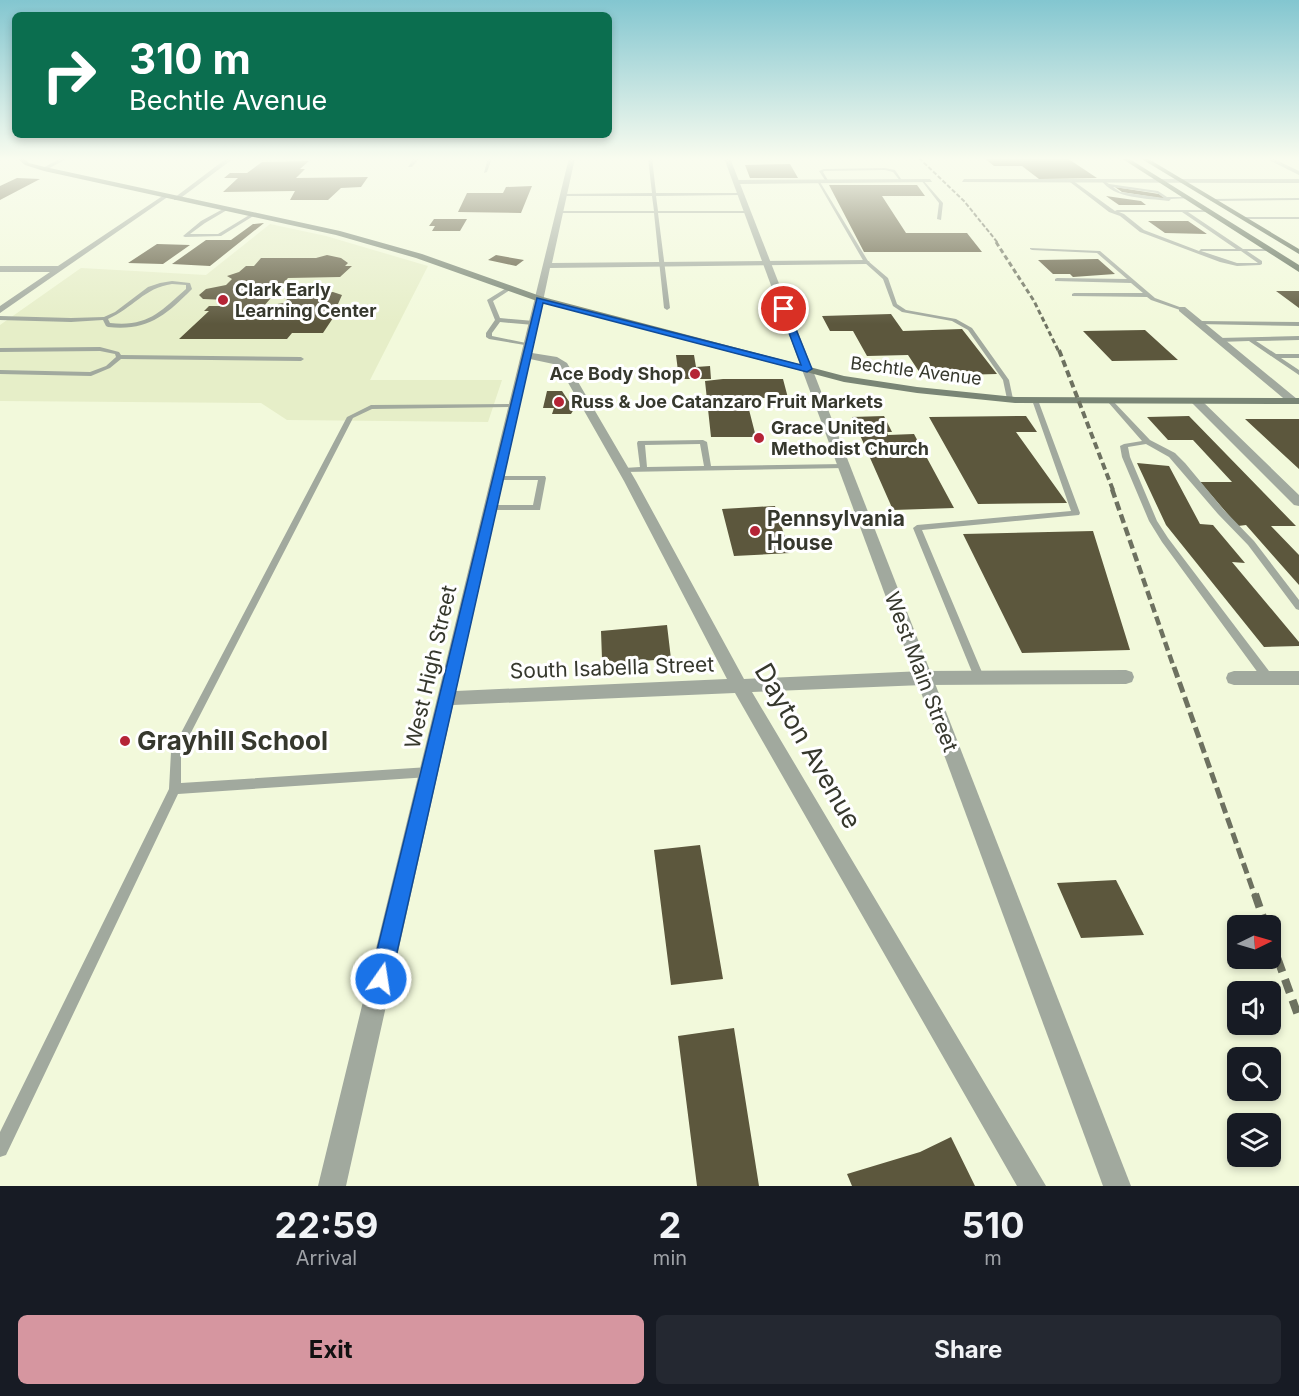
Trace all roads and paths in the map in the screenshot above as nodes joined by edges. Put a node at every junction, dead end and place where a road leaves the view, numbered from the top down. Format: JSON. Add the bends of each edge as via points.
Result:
{"nodes":[{"id":1,"x":141,"y":213,"type":"edge"},
{"id":2,"x":220,"y":213,"type":"edge"},
{"id":3,"x":243,"y":213,"type":"edge"},
{"id":4,"x":558,"y":213,"type":"edge"},
{"id":5,"x":657,"y":213,"type":"edge"},
{"id":6,"x":747,"y":213,"type":"edge"},
{"id":7,"x":837,"y":213,"type":"edge"},
{"id":8,"x":940,"y":213,"type":"edge"},
{"id":9,"x":1116,"y":213,"type":"edge"},
{"id":10,"x":1187,"y":213,"type":"edge"},
{"id":11,"x":1212,"y":213,"type":"edge"},
{"id":12,"x":1235,"y":213,"type":"edge"},
{"id":13,"x":252,"y":215,"type":"junction"},
{"id":14,"x":1243,"y":218,"type":"junction"},
{"id":15,"x":1299,"y":218,"type":"edge"},
{"id":16,"x":939,"y":219,"type":"dead end"},
{"id":17,"x":1032,"y":249,"type":"dead end"},
{"id":18,"x":1192,"y":250,"type":"junction"},
{"id":19,"x":1243,"y":250,"type":"junction"},
{"id":20,"x":1269,"y":250,"type":"junction"},
{"id":21,"x":1299,"y":252,"type":"edge"},
{"id":22,"x":866,"y":262,"type":"junction"},
{"id":23,"x":664,"y":265,"type":"junction"},
{"id":24,"x":767,"y":265,"type":"junction"},
{"id":25,"x":548,"y":266,"type":"junction"},
{"id":26,"x":0,"y":269,"type":"edge"},
{"id":27,"x":59,"y":269,"type":"junction"},
{"id":28,"x":1299,"y":269,"type":"edge"},
{"id":29,"x":1057,"y":280,"type":"dead end"},
{"id":30,"x":1132,"y":281,"type":"junction"},
{"id":31,"x":510,"y":288,"type":"junction"},
{"id":32,"x":1074,"y":295,"type":"dead end"},
{"id":33,"x":1148,"y":295,"type":"junction"},
{"id":34,"x":540,"y":299,"type":"junction"},
{"id":35,"x":668,"y":308,"type":"dead end"},
{"id":36,"x":1182,"y":309,"type":"joint"},
{"id":37,"x":0,"y":310,"type":"edge"},
{"id":38,"x":0,"y":318,"type":"edge"},
{"id":39,"x":105,"y":319,"type":"junction"},
{"id":40,"x":498,"y":320,"type":"junction"},
{"id":41,"x":534,"y":323,"type":"junction"},
{"id":42,"x":1200,"y":324,"type":"junction"},
{"id":43,"x":1299,"y":324,"type":"edge"},
{"id":44,"x":1299,"y":338,"type":"edge"},
{"id":45,"x":1250,"y":339,"type":"junction"},
{"id":46,"x":1219,"y":340,"type":"junction"},
{"id":47,"x":0,"y":350,"type":"edge"},
{"id":48,"x":527,"y":350,"type":"junction"},
{"id":49,"x":1275,"y":356,"type":"junction"},
{"id":50,"x":1299,"y":356,"type":"edge"},
{"id":51,"x":119,"y":357,"type":"junction"},
{"id":52,"x":301,"y":359,"type":"dead end"},
{"id":53,"x":807,"y":369,"type":"junction"},
{"id":54,"x":0,"y":372,"type":"edge"},
{"id":55,"x":1299,"y":373,"type":"edge"},
{"id":56,"x":1010,"y":399,"type":"junction"},
{"id":57,"x":1035,"y":400,"type":"junction"},
{"id":58,"x":1110,"y":401,"type":"junction"},
{"id":59,"x":1196,"y":401,"type":"junction"},
{"id":60,"x":1296,"y":401,"type":"edge"},
{"id":61,"x":514,"y":406,"type":"junction"},
{"id":62,"x":1147,"y":442,"type":"junction"},
{"id":63,"x":844,"y":466,"type":"junction"},
{"id":64,"x":708,"y":469,"type":"junction"},
{"id":65,"x":624,"y":470,"type":"junction"},
{"id":66,"x":644,"y":470,"type":"junction"},
{"id":67,"x":498,"y":478,"type":"junction"},
{"id":68,"x":1299,"y":502,"type":"edge"},
{"id":69,"x":490,"y":508,"type":"junction"},
{"id":70,"x":1299,"y":607,"type":"edge"},
{"id":71,"x":979,"y":677,"type":"junction"},
{"id":72,"x":1126,"y":677,"type":"dead end"},
{"id":73,"x":923,"y":678,"type":"junction"},
{"id":74,"x":1234,"y":678,"type":"dead end"},
{"id":75,"x":1268,"y":678,"type":"junction"},
{"id":76,"x":1299,"y":678,"type":"edge"},
{"id":77,"x":740,"y":685,"type":"junction"},
{"id":78,"x":447,"y":698,"type":"junction"},
{"id":79,"x":429,"y":772,"type":"junction"},
{"id":80,"x":175,"y":789,"type":"junction"},
{"id":81,"x":0,"y":1149,"type":"edge"},
{"id":82,"x":332,"y":1186,"type":"edge"},
{"id":83,"x":1032,"y":1186,"type":"edge"},
{"id":84,"x":1117,"y":1186,"type":"edge"}],
"edges":[{"from":1,"to":27,"type":"street"},
{"from":2,"to":13,"type":"lane","via":[[185,236],[219,235]]},
{"from":3,"to":13,"type":"main road"},
{"from":4,"to":25,"type":"street","name":"West High Street"},
{"from":5,"to":23,"type":"lane"},
{"from":6,"to":24,"type":"street","name":"West Main Street"},
{"from":7,"to":22,"type":"lane"},
{"from":8,"to":16,"type":"lane"},
{"from":9,"to":18,"type":"lane","via":[[1142,231]]},
{"from":10,"to":19,"type":"lane"},
{"from":11,"to":20,"type":"main road"},
{"from":12,"to":14,"type":"main road"},
{"from":13,"to":31,"type":"main road","via":[[419,256]]},
{"from":14,"to":15,"type":"lane"},
{"from":14,"to":21,"type":"main road"},
{"from":17,"to":30,"type":"lane","via":[[1098,252]]},
{"from":18,"to":19,"type":"lane"},
{"from":18,"to":19,"type":"lane","via":[[1237,265],[1260,264]]},
{"from":19,"to":20,"type":"lane"},
{"from":20,"to":28,"type":"main road"},
{"from":22,"to":24,"type":"street"},
{"from":22,"to":56,"type":"lane","via":[[885,278],[895,304],[904,310],[954,320],[970,329],[1006,380]]},
{"from":23,"to":24,"type":"street"},
{"from":23,"to":25,"type":"street"},
{"from":23,"to":35,"type":"lane"},
{"from":24,"to":53,"type":"street","name":"West Main Street"},
{"from":25,"to":34,"type":"street","name":"West High Street"},
{"from":26,"to":27,"type":"street"},
{"from":27,"to":37,"type":"street"},
{"from":29,"to":30,"type":"lane"},
{"from":30,"to":33,"type":"lane"},
{"from":31,"to":34,"type":"main road"},
{"from":31,"to":40,"type":"lane","via":[[490,300]]},
{"from":32,"to":33,"type":"lane"},
{"from":33,"to":36,"type":"lane"},
{"from":34,"to":41,"type":"street","name":"West High Street"},
{"from":34,"to":53,"type":"main road","name":"Bechtle Avenue"},
{"from":36,"to":42,"type":"street"},
{"from":38,"to":39,"type":"lane"},
{"from":39,"to":39,"type":"lane","via":[[108,325],[128,329],[149,324],[189,289],[188,284],[161,284],[142,292]]},
{"from":40,"to":41,"type":"lane"},
{"from":40,"to":48,"type":"lane","via":[[489,337]]},
{"from":41,"to":48,"type":"street","name":"West High Street"},
{"from":42,"to":43,"type":"lane"},
{"from":42,"to":46,"type":"street"},
{"from":44,"to":45,"type":"lane"},
{"from":45,"to":46,"type":"lane"},
{"from":45,"to":49,"type":"lane"},
{"from":46,"to":60,"type":"street"},
{"from":47,"to":51,"type":"lane","via":[[100,349]]},
{"from":48,"to":61,"type":"street","name":"West High Street"},
{"from":48,"to":65,"type":"street","name":"Dayton Avenue","via":[[562,363]]},
{"from":49,"to":50,"type":"lane"},
{"from":49,"to":55,"type":"lane"},
{"from":51,"to":52,"type":"lane"},
{"from":51,"to":54,"type":"lane","via":[[91,374]]},
{"from":53,"to":56,"type":"main road","name":"Bechtle Avenue","via":[[917,390]]},
{"from":53,"to":63,"type":"street","name":"West Main Street"},
{"from":56,"to":57,"type":"main road","name":"Bechtle Avenue"},
{"from":57,"to":58,"type":"main road","name":"Bechtle Avenue"},
{"from":57,"to":71,"type":"lane","via":[[1077,513],[917,528]]},
{"from":58,"to":59,"type":"main road","name":"Bechtle Avenue"},
{"from":58,"to":62,"type":"lane"},
{"from":59,"to":60,"type":"main road","name":"Bechtle Avenue"},
{"from":59,"to":68,"type":"street"},
{"from":61,"to":67,"type":"street","name":"West High Street"},
{"from":61,"to":80,"type":"lane","via":[[371,407],[350,417],[176,752]]},
{"from":62,"to":70,"type":"lane","via":[[1173,455],[1251,543]]},
{"from":62,"to":75,"type":"lane","via":[[1124,446],[1153,521]]},
{"from":63,"to":64,"type":"lane"},
{"from":63,"to":73,"type":"street","name":"West Main Street"},
{"from":64,"to":66,"type":"lane"},
{"from":64,"to":66,"type":"lane","via":[[703,442],[641,443]]},
{"from":65,"to":66,"type":"lane"},
{"from":65,"to":77,"type":"street","name":"Dayton Avenue"},
{"from":67,"to":69,"type":"street","name":"West High Street"},
{"from":67,"to":69,"type":"lane","via":[[542,478],[537,508]]},
{"from":69,"to":78,"type":"street","name":"West High Street"},
{"from":71,"to":72,"type":"street","name":"South Isabella Street"},
{"from":71,"to":73,"type":"street","name":"South Isabella Street"},
{"from":73,"to":77,"type":"street","name":"South Isabella Street"},
{"from":73,"to":84,"type":"street","name":"West Main Street"},
{"from":74,"to":75,"type":"street"},
{"from":75,"to":76,"type":"street"},
{"from":77,"to":78,"type":"street","name":"South Isabella Street"},
{"from":77,"to":83,"type":"street","name":"Dayton Avenue"},
{"from":78,"to":79,"type":"street","name":"West High Street"},
{"from":79,"to":80,"type":"lane"},
{"from":79,"to":82,"type":"street","name":"West High Street"},
{"from":80,"to":81,"type":"lane"}]}
